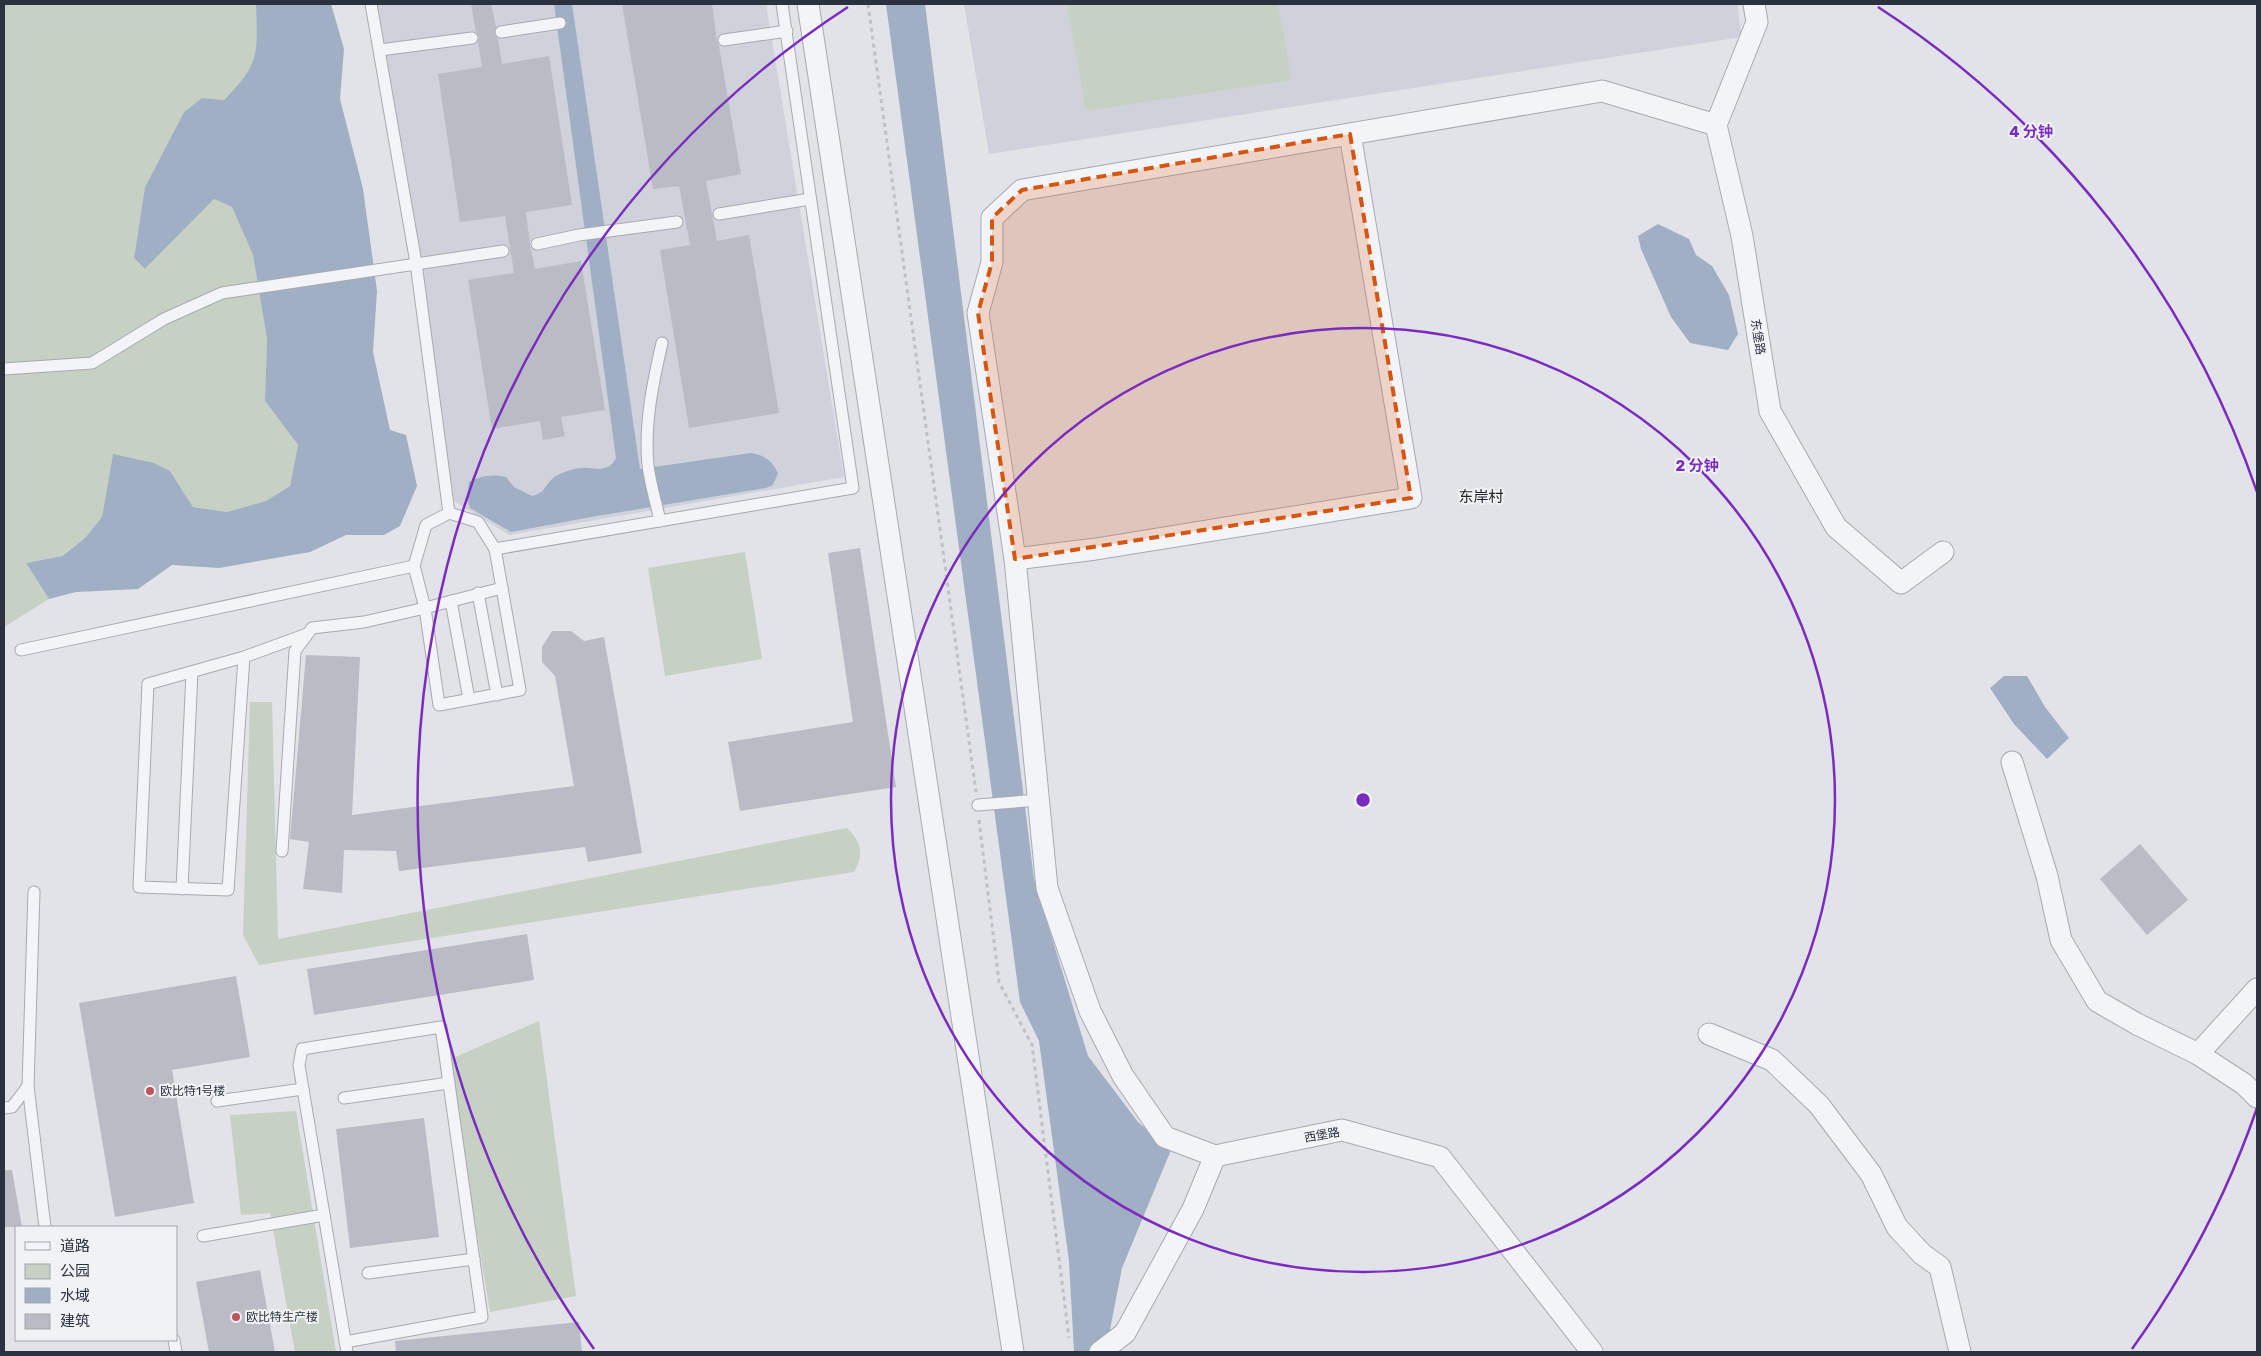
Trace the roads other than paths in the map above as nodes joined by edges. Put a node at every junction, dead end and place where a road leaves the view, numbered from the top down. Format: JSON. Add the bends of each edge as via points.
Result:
{"nodes":[{"id":1,"x":371,"y":4,"type":"edge"},
{"id":2,"x":782,"y":4,"type":"edge"},
{"id":3,"x":808,"y":4,"type":"edge"},
{"id":4,"x":1754,"y":4,"type":"edge"},
{"id":5,"x":560,"y":23,"type":"dead end"},
{"id":6,"x":787,"y":31,"type":"junction"},
{"id":7,"x":501,"y":32,"type":"dead end"},
{"id":8,"x":472,"y":38,"type":"dead end"},
{"id":9,"x":724,"y":40,"type":"dead end"},
{"id":10,"x":380,"y":50,"type":"junction"},
{"id":11,"x":1716,"y":125,"type":"junction"},
{"id":12,"x":1350,"y":134,"type":"junction"},
{"id":13,"x":810,"y":199,"type":"junction"},
{"id":14,"x":719,"y":214,"type":"dead end"},
{"id":15,"x":677,"y":222,"type":"dead end"},
{"id":16,"x":537,"y":244,"type":"dead end"},
{"id":17,"x":504,"y":251,"type":"dead end"},
{"id":18,"x":416,"y":263,"type":"junction"},
{"id":19,"x":662,"y":343,"type":"dead end"},
{"id":20,"x":4,"y":369,"type":"edge"},
{"id":21,"x":449,"y":513,"type":"junction"},
{"id":22,"x":659,"y":516,"type":"junction"},
{"id":23,"x":496,"y":548,"type":"junction"},
{"id":24,"x":1943,"y":552,"type":"dead end"},
{"id":25,"x":1015,"y":559,"type":"junction"},
{"id":26,"x":414,"y":566,"type":"junction"},
{"id":27,"x":502,"y":588,"type":"junction"},
{"id":28,"x":478,"y":593,"type":"junction"},
{"id":29,"x":451,"y":601,"type":"junction"},
{"id":30,"x":425,"y":608,"type":"junction"},
{"id":31,"x":307,"y":634,"type":"junction"},
{"id":32,"x":21,"y":650,"type":"dead end"},
{"id":33,"x":244,"y":657,"type":"junction"},
{"id":34,"x":192,"y":672,"type":"junction"},
{"id":35,"x":497,"y":695,"type":"junction"},
{"id":36,"x":469,"y":699,"type":"junction"},
{"id":37,"x":2012,"y":762,"type":"dead end"},
{"id":38,"x":1038,"y":800,"type":"junction"},
{"id":39,"x":978,"y":806,"type":"road end"},
{"id":40,"x":282,"y":852,"type":"dead end"},
{"id":41,"x":182,"y":888,"type":"junction"},
{"id":42,"x":34,"y":892,"type":"dead end"},
{"id":43,"x":2257,"y":989,"type":"edge"},
{"id":44,"x":1709,"y":1034,"type":"dead end"},
{"id":45,"x":2198,"y":1054,"type":"junction"},
{"id":46,"x":449,"y":1083,"type":"junction"},
{"id":47,"x":28,"y":1086,"type":"junction"},
{"id":48,"x":303,"y":1089,"type":"junction"},
{"id":49,"x":2257,"y":1097,"type":"edge"},
{"id":50,"x":344,"y":1098,"type":"dead end"},
{"id":51,"x":217,"y":1101,"type":"dead end"},
{"id":52,"x":4,"y":1108,"type":"edge"},
{"id":53,"x":1215,"y":1156,"type":"junction"},
{"id":54,"x":324,"y":1215,"type":"junction"},
{"id":55,"x":45,"y":1226,"type":"edge"},
{"id":56,"x":203,"y":1236,"type":"dead end"},
{"id":57,"x":474,"y":1259,"type":"junction"},
{"id":58,"x":368,"y":1273,"type":"dead end"},
{"id":59,"x":346,"y":1347,"type":"edge"},
{"id":60,"x":1013,"y":1352,"type":"edge"},
{"id":61,"x":1100,"y":1352,"type":"edge"},
{"id":62,"x":1592,"y":1352,"type":"edge"},
{"id":63,"x":1960,"y":1352,"type":"edge"}],
"edges":[{"from":1,"to":10,"type":"lane"},
{"from":2,"to":6,"type":"lane"},
{"from":3,"to":60,"type":"street"},
{"from":4,"to":11,"type":"street","via":[[1757,22]]},
{"from":5,"to":7,"type":"lane"},
{"from":6,"to":9,"type":"lane"},
{"from":6,"to":13,"type":"lane"},
{"from":8,"to":10,"type":"lane"},
{"from":10,"to":18,"type":"lane"},
{"from":11,"to":12,"type":"street","via":[[1602,91]]},
{"from":11,"to":24,"type":"street","name":"东堡路","via":[[1742,236],[1770,411],[1836,527],[1901,583]]},
{"from":12,"to":25,"type":"street","via":[[1022,190],[992,218],[992,262],[978,313]]},
{"from":12,"to":25,"type":"street","via":[[1411,498]]},
{"from":13,"to":14,"type":"lane"},
{"from":13,"to":22,"type":"lane","via":[[854,488]]},
{"from":15,"to":16,"type":"lane"},
{"from":17,"to":18,"type":"lane"},
{"from":18,"to":20,"type":"lane","via":[[222,293],[164,319],[92,363]]},
{"from":18,"to":21,"type":"lane"},
{"from":19,"to":22,"type":"lane","via":[[650,410],[648,464]]},
{"from":21,"to":23,"type":"lane","via":[[478,522]]},
{"from":21,"to":26,"type":"lane","via":[[426,525]]},
{"from":22,"to":23,"type":"lane"},
{"from":23,"to":27,"type":"lane"},
{"from":25,"to":38,"type":"street"},
{"from":26,"to":30,"type":"lane"},
{"from":26,"to":32,"type":"lane"},
{"from":27,"to":28,"type":"lane"},
{"from":27,"to":35,"type":"lane","via":[[520,690]]},
{"from":28,"to":29,"type":"lane"},
{"from":28,"to":35,"type":"lane"},
{"from":29,"to":30,"type":"lane"},
{"from":29,"to":36,"type":"lane"},
{"from":30,"to":31,"type":"lane","via":[[364,622],[312,628]]},
{"from":30,"to":36,"type":"lane","via":[[439,705]]},
{"from":31,"to":33,"type":"lane"},
{"from":31,"to":40,"type":"lane","via":[[295,651]]},
{"from":33,"to":34,"type":"lane"},
{"from":33,"to":41,"type":"lane","via":[[228,890]]},
{"from":34,"to":41,"type":"lane"},
{"from":34,"to":41,"type":"lane","via":[[148,684],[139,887]]},
{"from":35,"to":36,"type":"lane"},
{"from":37,"to":45,"type":"street","via":[[2047,876],[2061,940],[2097,1001]]},
{"from":38,"to":39,"type":"lane"},
{"from":38,"to":53,"type":"street","via":[[1047,888],[1094,1019],[1123,1076],[1165,1137]]},
{"from":42,"to":47,"type":"lane"},
{"from":43,"to":45,"type":"street"},
{"from":44,"to":63,"type":"street","via":[[1772,1060],[1819,1105],[1871,1174],[1897,1227],[1922,1254],[1940,1266]]},
{"from":45,"to":49,"type":"street","via":[[2244,1084]]},
{"from":46,"to":48,"type":"lane","via":[[441,1027],[302,1048],[299,1065]]},
{"from":46,"to":50,"type":"lane"},
{"from":46,"to":57,"type":"lane"},
{"from":47,"to":52,"type":"lane","via":[[12,1107]]},
{"from":47,"to":55,"type":"lane"},
{"from":48,"to":51,"type":"lane"},
{"from":48,"to":54,"type":"lane"},
{"from":53,"to":61,"type":"street","via":[[1193,1209],[1122,1337]]},
{"from":53,"to":62,"type":"street","name":"西堡路","via":[[1342,1130],[1440,1157]]},
{"from":54,"to":56,"type":"lane"},
{"from":54,"to":59,"type":"lane"},
{"from":57,"to":58,"type":"lane"},
{"from":57,"to":59,"type":"lane","via":[[482,1317]]}]}
